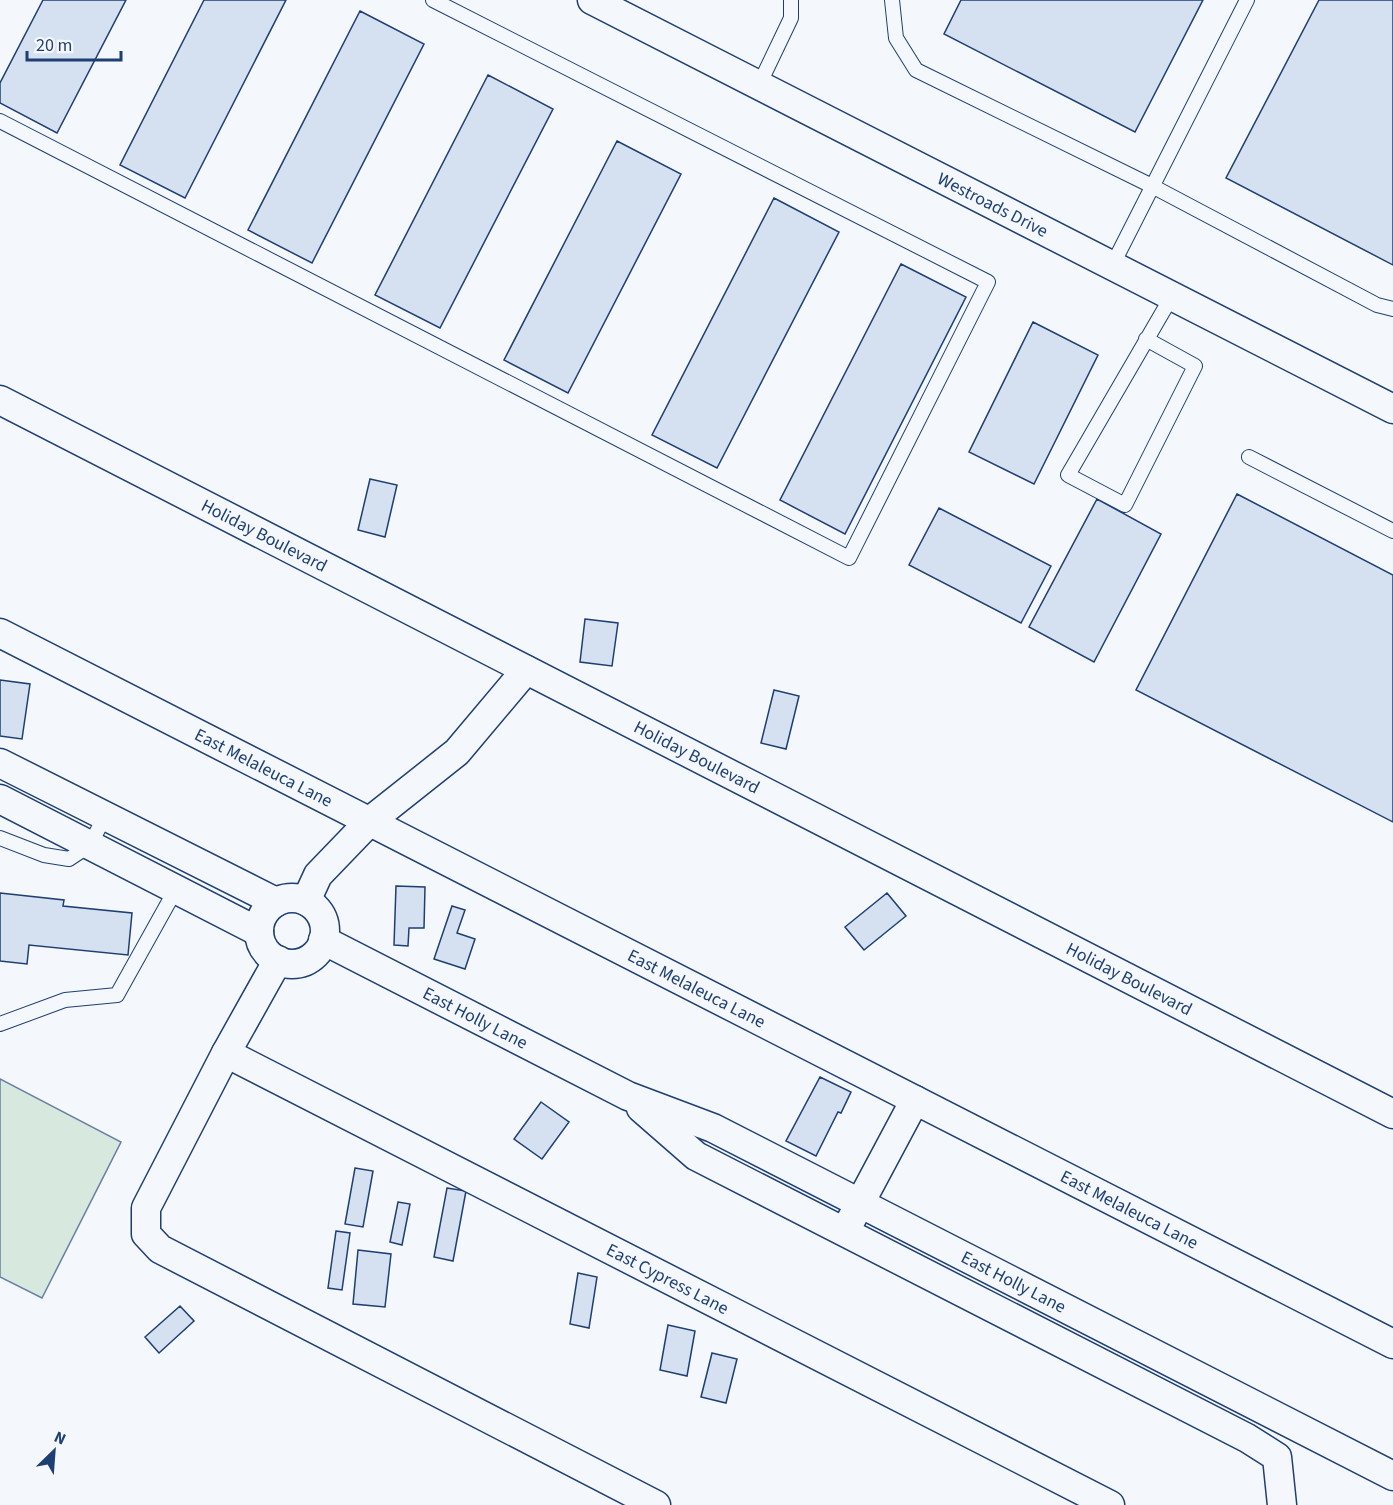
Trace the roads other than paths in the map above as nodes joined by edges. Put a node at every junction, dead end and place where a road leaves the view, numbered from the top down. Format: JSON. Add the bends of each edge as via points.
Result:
{"nodes":[{"id":1,"x":433,"y":0,"type":"edge"},
{"id":2,"x":592,"y":0,"type":"edge"},
{"id":3,"x":792,"y":0,"type":"edge"},
{"id":4,"x":892,"y":0,"type":"edge"},
{"id":5,"x":1247,"y":0,"type":"edge"},
{"id":6,"x":759,"y":85,"type":"junction"},
{"id":7,"x":0,"y":121,"type":"edge"},
{"id":8,"x":1152,"y":186,"type":"junction"},
{"id":9,"x":1112,"y":266,"type":"junction"},
{"id":10,"x":1172,"y":296,"type":"junction"},
{"id":11,"x":1393,"y":309,"type":"edge"},
{"id":12,"x":1146,"y":339,"type":"junction"},
{"id":13,"x":0,"y":400,"type":"edge"},
{"id":14,"x":1393,"y":409,"type":"edge"},
{"id":15,"x":1249,"y":458,"type":"dead end"},
{"id":16,"x":1393,"y":531,"type":"edge"},
{"id":17,"x":0,"y":633,"type":"edge"},
{"id":18,"x":526,"y":670,"type":"junction"},
{"id":19,"x":0,"y":763,"type":"edge"},
{"id":20,"x":0,"y":799,"type":"edge"},
{"id":21,"x":105,"y":816,"type":"junction"},
{"id":22,"x":370,"y":821,"type":"junction"},
{"id":23,"x":0,"y":838,"type":"edge"},
{"id":24,"x":90,"y":845,"type":"junction"},
{"id":25,"x":176,"y":889,"type":"junction"},
{"id":26,"x":306,"y":901,"type":"junction"},
{"id":27,"x":276,"y":902,"type":"junction"},
{"id":28,"x":259,"y":932,"type":"junction"},
{"id":29,"x":323,"y":940,"type":"junction"},
{"id":30,"x":278,"y":960,"type":"junction"},
{"id":31,"x":0,"y":1024,"type":"edge"},
{"id":32,"x":226,"y":1053,"type":"junction"},
{"id":33,"x":628,"y":1096,"type":"junction"},
{"id":34,"x":915,"y":1100,"type":"junction"},
{"id":35,"x":1393,"y":1114,"type":"edge"},
{"id":36,"x":860,"y":1204,"type":"junction"},
{"id":37,"x":844,"y":1232,"type":"junction"},
{"id":38,"x":1393,"y":1344,"type":"edge"},
{"id":39,"x":1393,"y":1476,"type":"edge"},
{"id":40,"x":656,"y":1505,"type":"edge"},
{"id":41,"x":1110,"y":1505,"type":"edge"},
{"id":42,"x":1282,"y":1505,"type":"edge"}],
"edges":[{"from":1,"to":7,"type":"lane","via":[[988,282],[849,558]]},
{"from":2,"to":6,"type":"street","name":"Westroads Drive"},
{"from":3,"to":6,"type":"lane","via":[[791,18]]},
{"from":4,"to":8,"type":"lane","via":[[896,38],[916,70]]},
{"from":5,"to":8,"type":"lane"},
{"from":6,"to":9,"type":"street","name":"Westroads Drive"},
{"from":8,"to":9,"type":"lane"},
{"from":8,"to":11,"type":"lane","via":[[1377,305]]},
{"from":9,"to":10,"type":"street","name":"Westroads Drive"},
{"from":10,"to":12,"type":"lane"},
{"from":10,"to":14,"type":"street","name":"Westroads Drive"},
{"from":12,"to":12,"type":"lane","via":[[1068,475],[1125,505],[1195,366]]},
{"from":13,"to":18,"type":"street","name":"Holiday Boulevard"},
{"from":15,"to":16,"type":"lane"},
{"from":17,"to":22,"type":"street","name":"East Melaleuca Lane"},
{"from":18,"to":22,"type":"street","via":[[457,752]]},
{"from":18,"to":35,"type":"street","name":"Holiday Boulevard"},
{"from":19,"to":21,"type":"street"},
{"from":20,"to":24,"type":"street"},
{"from":21,"to":24,"type":"lane"},
{"from":21,"to":27,"type":"street"},
{"from":22,"to":26,"type":"street","via":[[318,875]]},
{"from":22,"to":34,"type":"street","name":"East Melaleuca Lane"},
{"from":23,"to":24,"type":"lane","via":[[44,855],[69,858]]},
{"from":24,"to":25,"type":"street"},
{"from":25,"to":28,"type":"street"},
{"from":25,"to":31,"type":"lane","via":[[117,995],[65,1000]]},
{"from":26,"to":27,"type":"street","via":[[286,898]]},
{"from":26,"to":29,"type":"street","via":[[322,917]]},
{"from":27,"to":28,"type":"street","via":[[263,914]]},
{"from":28,"to":30,"type":"street","via":[[265,949]]},
{"from":29,"to":30,"type":"street","via":[[311,958],[289,963]]},
{"from":29,"to":33,"type":"street","name":"East Holly Lane"},
{"from":30,"to":32,"type":"street"},
{"from":32,"to":40,"type":"street","via":[[146,1208],[146,1234],[160,1249]]},
{"from":32,"to":41,"type":"street","name":"East Cypress Lane"},
{"from":33,"to":36,"type":"street","name":"East Holly Lane","via":[[713,1128]]},
{"from":33,"to":37,"type":"street","name":"East Holly Lane","via":[[696,1156]]},
{"from":34,"to":36,"type":"street"},
{"from":34,"to":38,"type":"street","name":"East Melaleuca Lane"},
{"from":36,"to":37,"type":"street"},
{"from":36,"to":39,"type":"street","name":"East Holly Lane"},
{"from":37,"to":42,"type":"street","name":"East Holly Lane","via":[[1247,1438],[1277,1457]]}]}
